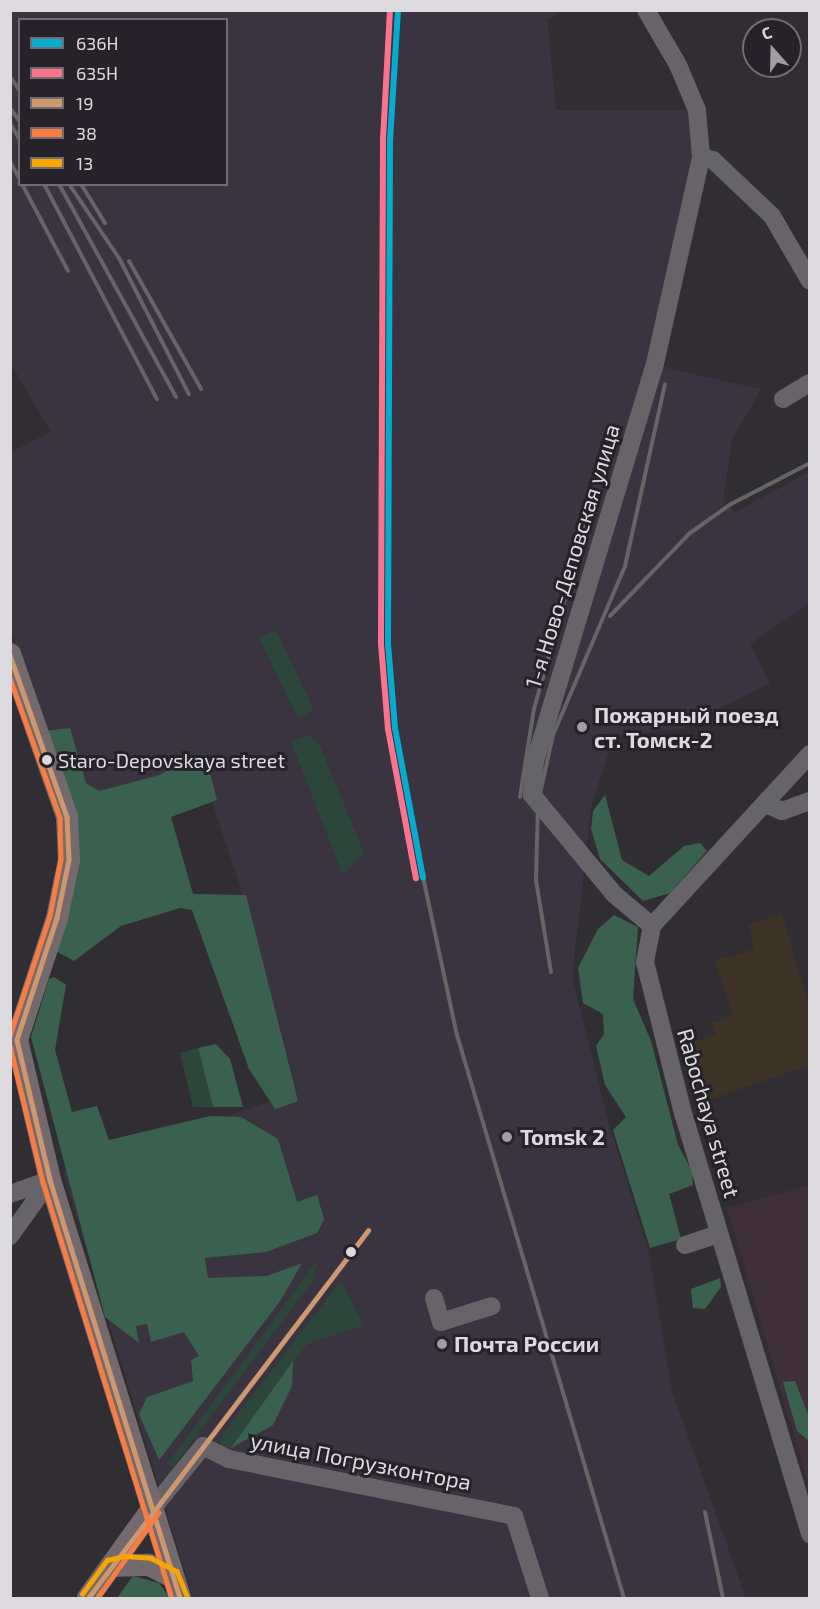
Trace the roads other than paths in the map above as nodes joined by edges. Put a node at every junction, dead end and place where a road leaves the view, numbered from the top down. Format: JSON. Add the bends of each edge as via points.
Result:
{"nodes":[{"id":1,"x":646,"y":10,"type":"edge"},
{"id":2,"x":701,"y":157,"type":"junction"},
{"id":3,"x":810,"y":281,"type":"edge"},
{"id":4,"x":810,"y":383,"type":"edge"},
{"id":5,"x":783,"y":399,"type":"dead end"},
{"id":6,"x":10,"y":654,"type":"edge"},
{"id":7,"x":810,"y":754,"type":"edge"},
{"id":8,"x":810,"y":801,"type":"edge"},
{"id":9,"x":768,"y":805,"type":"junction"},
{"id":10,"x":652,"y":926,"type":"junction"},
{"id":11,"x":13,"y":1034,"type":"edge"},
{"id":12,"x":50,"y":1180,"type":"junction"},
{"id":13,"x":10,"y":1194,"type":"edge"},
{"id":14,"x":718,"y":1234,"type":"junction"},
{"id":15,"x":10,"y":1236,"type":"edge"},
{"id":16,"x":685,"y":1245,"type":"dead end"},
{"id":17,"x":434,"y":1298,"type":"dead end"},
{"id":18,"x":492,"y":1306,"type":"dead end"},
{"id":19,"x":152,"y":1509,"type":"junction"},
{"id":20,"x":810,"y":1534,"type":"edge"},
{"id":21,"x":112,"y":1566,"type":"junction"},
{"id":22,"x":173,"y":1576,"type":"junction"},
{"id":23,"x":88,"y":1599,"type":"edge"},
{"id":24,"x":180,"y":1599,"type":"edge"},
{"id":25,"x":540,"y":1599,"type":"edge"}],
"edges":[{"from":1,"to":2,"type":"street","name":"1-я Ново-Деповская улица","via":[[678,65],[697,110]]},
{"from":2,"to":3,"type":"street","via":[[713,160],[772,216]]},
{"from":2,"to":10,"type":"street","name":"1-я Ново-Деповская улица","via":[[657,357],[535,761],[532,795],[614,894]]},
{"from":4,"to":5,"type":"street"},
{"from":6,"to":11,"type":"main road","via":[[67,817],[69,860],[57,918]]},
{"from":7,"to":9,"type":"street"},
{"from":8,"to":9,"type":"street","via":[[782,811]]},
{"from":9,"to":10,"type":"street"},
{"from":10,"to":14,"type":"street","name":"Rabochaya street","via":[[646,978]]},
{"from":11,"to":12,"type":"main road"},
{"from":12,"to":13,"type":"street"},
{"from":12,"to":15,"type":"street"},
{"from":12,"to":19,"type":"main road"},
{"from":14,"to":16,"type":"street"},
{"from":14,"to":20,"type":"street","name":"Rabochaya street"},
{"from":17,"to":18,"type":"street","via":[[441,1322]]},
{"from":19,"to":21,"type":"main road"},
{"from":19,"to":22,"type":"main road"},
{"from":19,"to":25,"type":"street","name":"улица Погрузконтора","via":[[202,1446],[229,1459],[514,1516]]},
{"from":21,"to":22,"type":"main road","via":[[149,1565]]},
{"from":21,"to":23,"type":"main road"},
{"from":22,"to":24,"type":"main road"}]}
